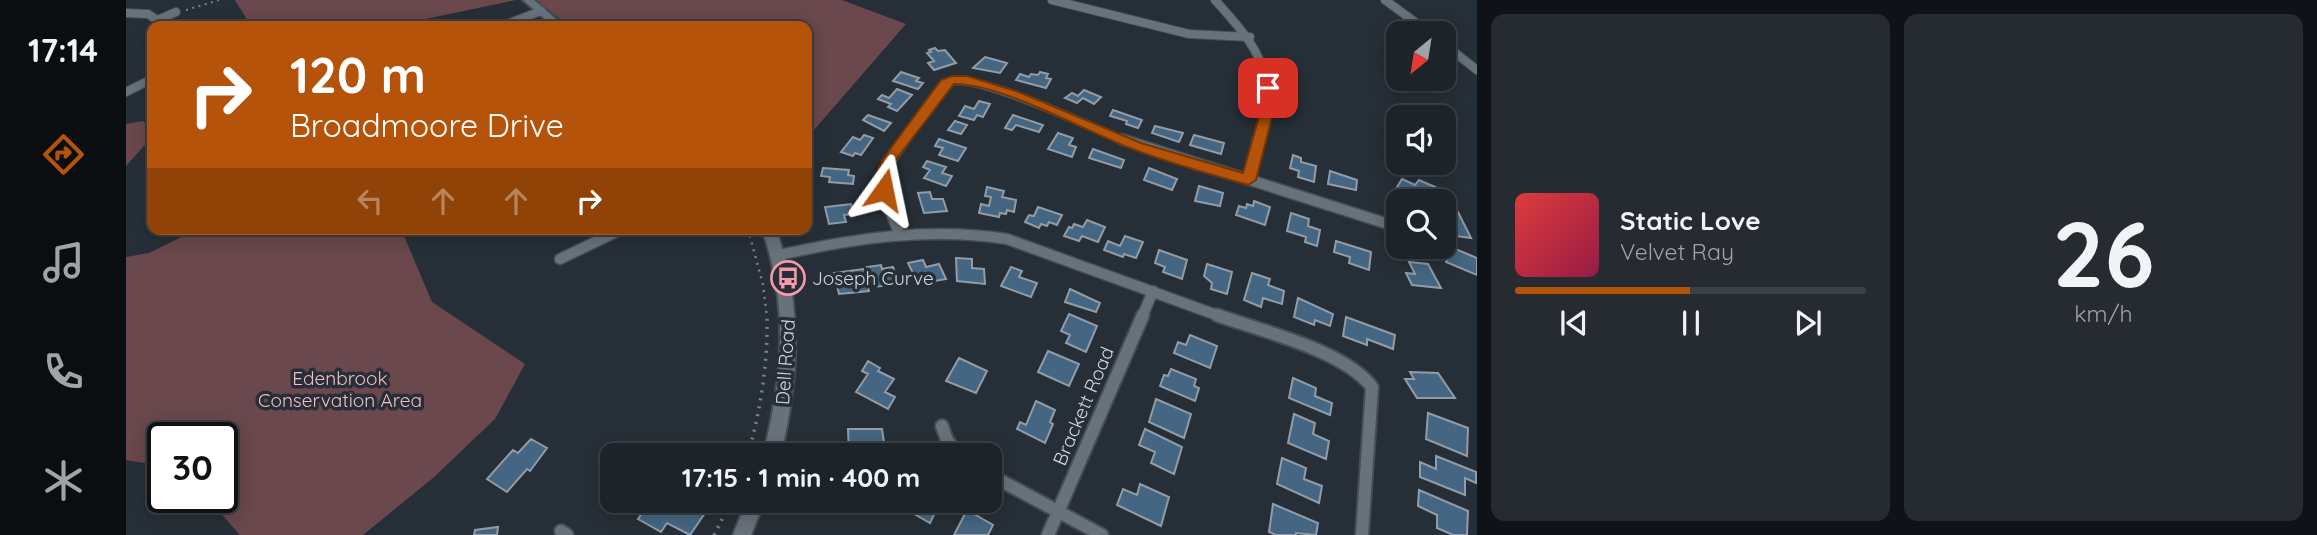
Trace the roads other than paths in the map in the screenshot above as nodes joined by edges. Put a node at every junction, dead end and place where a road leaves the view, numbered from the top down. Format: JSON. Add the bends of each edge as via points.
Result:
{"nodes":[{"id":1,"x":528,"y":0,"type":"edge"},
{"id":2,"x":1052,"y":0,"type":"edge"},
{"id":3,"x":1215,"y":0,"type":"edge"},
{"id":4,"x":1385,"y":0,"type":"edge"},
{"id":5,"x":541,"y":11,"type":"junction"},
{"id":6,"x":176,"y":12,"type":"road end"},
{"id":7,"x":126,"y":13,"type":"edge"},
{"id":8,"x":160,"y":19,"type":"joint"},
{"id":9,"x":515,"y":21,"type":"edge"},
{"id":10,"x":553,"y":21,"type":"edge"},
{"id":11,"x":1414,"y":21,"type":"edge"},
{"id":12,"x":1250,"y":37,"type":"junction"},
{"id":13,"x":1456,"y":53,"type":"edge"},
{"id":14,"x":1477,"y":70,"type":"edge"},
{"id":15,"x":147,"y":82,"type":"edge"},
{"id":16,"x":126,"y":92,"type":"edge"},
{"id":17,"x":1248,"y":180,"type":"junction"},
{"id":18,"x":1385,"y":223,"type":"dead end"},
{"id":19,"x":899,"y":233,"type":"junction"},
{"id":20,"x":610,"y":235,"type":"edge"},
{"id":21,"x":771,"y":235,"type":"edge"},
{"id":22,"x":779,"y":255,"type":"junction"},
{"id":23,"x":560,"y":259,"type":"dead end"},
{"id":24,"x":1153,"y":291,"type":"junction"},
{"id":25,"x":942,"y":426,"type":"dead end"},
{"id":26,"x":775,"y":443,"type":"edge"},
{"id":27,"x":949,"y":443,"type":"edge"},
{"id":28,"x":1002,"y":481,"type":"edge"},
{"id":29,"x":1059,"y":512,"type":"junction"},
{"id":30,"x":751,"y":513,"type":"edge"},
{"id":31,"x":742,"y":535,"type":"edge"},
{"id":32,"x":1048,"y":535,"type":"edge"},
{"id":33,"x":1102,"y":535,"type":"edge"},
{"id":34,"x":1362,"y":535,"type":"edge"}],
"edges":[{"from":1,"to":5,"type":"street"},
{"from":2,"to":12,"type":"street","via":[[1189,34]]},
{"from":3,"to":12,"type":"street"},
{"from":4,"to":11,"type":"street"},
{"from":5,"to":9,"type":"street"},
{"from":5,"to":10,"type":"street"},
{"from":6,"to":8,"type":"street"},
{"from":7,"to":8,"type":"street"},
{"from":12,"to":17,"type":"street","via":[[1263,63],[1268,88]]},
{"from":13,"to":14,"type":"street"},
{"from":15,"to":16,"type":"street"},
{"from":17,"to":18,"type":"street"},
{"from":17,"to":19,"type":"street","via":[[1137,146],[1011,94],[952,80],[884,169],[881,179]]},
{"from":19,"to":22,"type":"street"},
{"from":19,"to":24,"type":"street","via":[[944,230],[1007,239]]},
{"from":20,"to":23,"type":"street"},
{"from":21,"to":22,"type":"street","name":"Dell Road"},
{"from":22,"to":26,"type":"street","name":"Dell Road","via":[[790,347]]},
{"from":24,"to":29,"type":"street","name":"Brackett Road"},
{"from":24,"to":34,"type":"street","via":[[1337,358],[1363,375],[1373,398]]},
{"from":25,"to":27,"type":"street"},
{"from":28,"to":29,"type":"street"},
{"from":29,"to":32,"type":"street","name":"Brackett Road"},
{"from":29,"to":33,"type":"street"},
{"from":30,"to":31,"type":"street"}]}
